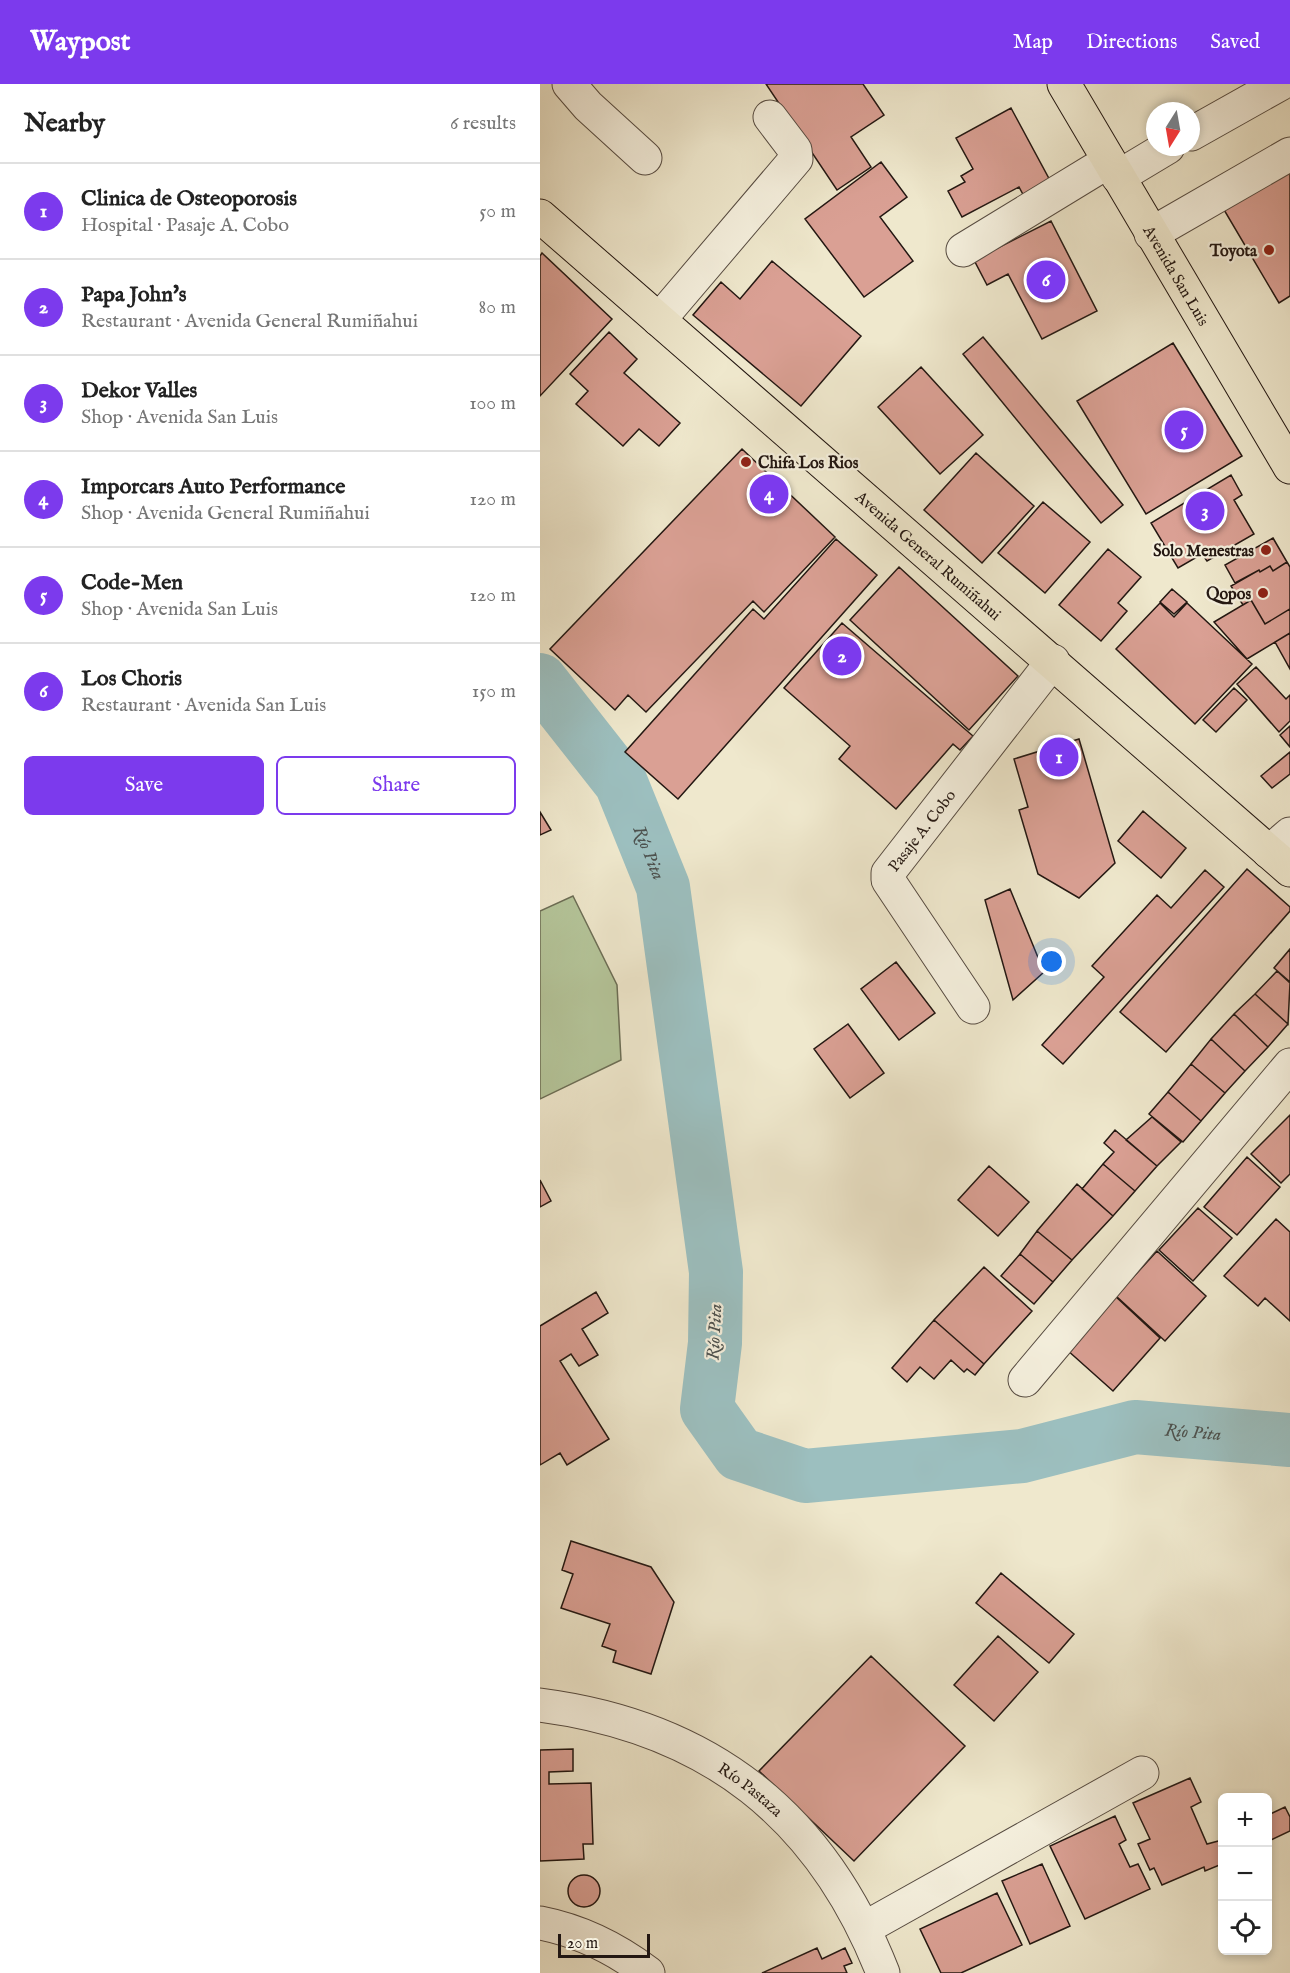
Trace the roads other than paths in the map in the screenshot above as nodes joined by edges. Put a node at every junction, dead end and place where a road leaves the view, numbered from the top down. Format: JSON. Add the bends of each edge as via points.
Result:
{"nodes":[{"id":1,"x":569,"y":84,"type":"edge"},
{"id":2,"x":1064,"y":84,"type":"edge"},
{"id":3,"x":1280,"y":84,"type":"edge"},
{"id":4,"x":770,"y":117,"type":"dead end"},
{"id":5,"x":1200,"y":129,"type":"edge"},
{"id":6,"x":1290,"y":154,"type":"edge"},
{"id":7,"x":1146,"y":156,"type":"edge"},
{"id":8,"x":645,"y":158,"type":"dead end"},
{"id":9,"x":1113,"y":169,"type":"junction"},
{"id":10,"x":540,"y":216,"type":"edge"},
{"id":11,"x":1151,"y":234,"type":"junction"},
{"id":12,"x":963,"y":250,"type":"dead end"},
{"id":13,"x":659,"y":320,"type":"junction"},
{"id":14,"x":1290,"y":467,"type":"edge"},
{"id":15,"x":1053,"y":661,"type":"junction"},
{"id":16,"x":1283,"y":852,"type":"edge"},
{"id":17,"x":973,"y":1007,"type":"dead end"},
{"id":18,"x":1290,"y":1065,"type":"edge"},
{"id":19,"x":1025,"y":1380,"type":"dead end"},
{"id":20,"x":540,"y":1705,"type":"edge"},
{"id":21,"x":1142,"y":1773,"type":"dead end"},
{"id":22,"x":540,"y":1923,"type":"edge"},
{"id":23,"x":865,"y":1928,"type":"junction"},
{"id":24,"x":648,"y":1973,"type":"edge"},
{"id":25,"x":883,"y":1973,"type":"edge"}],
"edges":[{"from":1,"to":8,"type":"street"},
{"from":2,"to":9,"type":"highway","name":"Avenida San Luis"},
{"from":3,"to":5,"type":"street"},
{"from":4,"to":13,"type":"street","via":[[795,150],[796,159]]},
{"from":6,"to":11,"type":"street"},
{"from":7,"to":9,"type":"street"},
{"from":9,"to":11,"type":"highway","name":"Avenida San Luis"},
{"from":9,"to":12,"type":"street"},
{"from":10,"to":13,"type":"highway","name":"Avenida General Rumiñahui"},
{"from":11,"to":14,"type":"highway","name":"Avenida San Luis"},
{"from":13,"to":15,"type":"highway","name":"Avenida General Rumiñahui"},
{"from":15,"to":16,"type":"highway","name":"Avenida General Rumiñahui"},
{"from":15,"to":17,"type":"street","name":"Pasaje A. Cobo","via":[[888,873],[888,880]]},
{"from":18,"to":19,"type":"street"},
{"from":20,"to":23,"type":"street","name":"Río Pastaza","via":[[586,1711],[645,1728],[700,1753],[751,1787],[797,1828],[835,1875]]},
{"from":21,"to":23,"type":"street"},
{"from":22,"to":24,"type":"street","via":[[600,1942]]},
{"from":23,"to":25,"type":"street","name":"Río Pastaza"}]}
